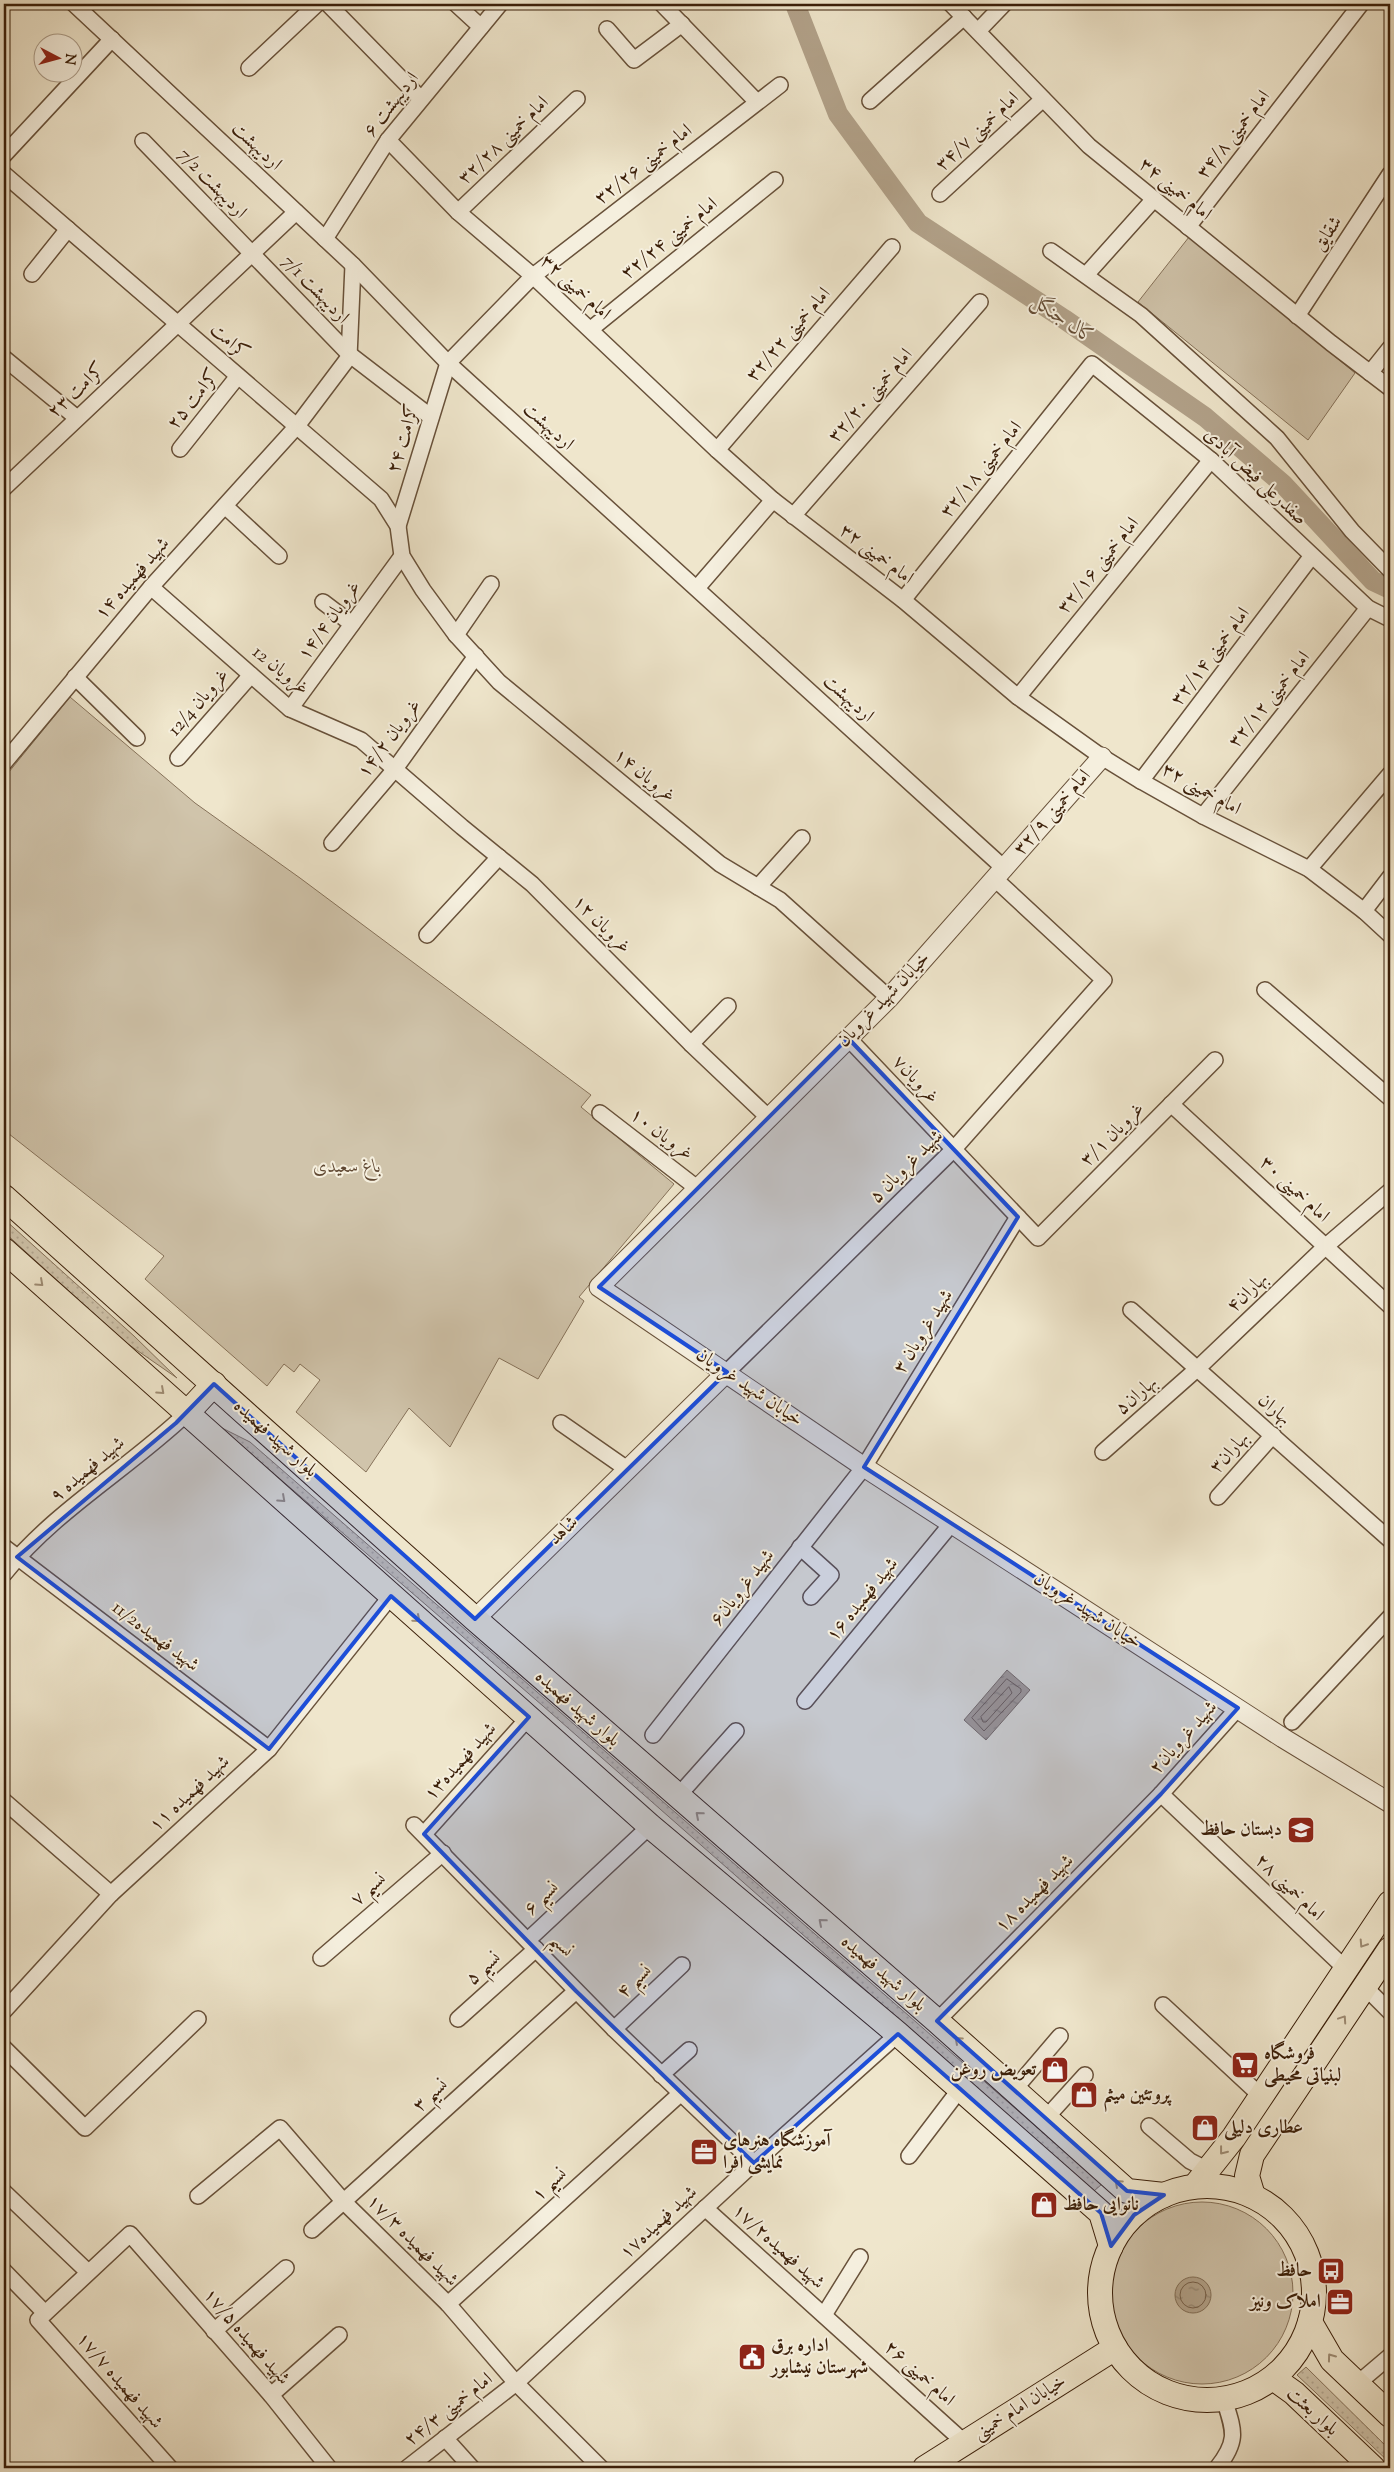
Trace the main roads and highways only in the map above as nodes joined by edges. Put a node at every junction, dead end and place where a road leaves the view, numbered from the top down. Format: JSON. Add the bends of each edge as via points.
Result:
{"nodes":[{"id":1,"x":4,"y":1197,"type":"edge"},
{"id":2,"x":4,"y":1250,"type":"edge"},
{"id":3,"x":214,"y":1384,"type":"junction"},
{"id":4,"x":186,"y":1414,"type":"junction"},
{"id":5,"x":1390,"y":1904,"type":"edge"},
{"id":6,"x":1390,"y":1949,"type":"edge"},
{"id":7,"x":1202,"y":2178,"type":"junction"},
{"id":8,"x":1164,"y":2195,"type":"junction"},
{"id":9,"x":1253,"y":2196,"type":"junction"},
{"id":10,"x":1111,"y":2246,"type":"junction"},
{"id":11,"x":1310,"y":2322,"type":"junction"},
{"id":12,"x":1114,"y":2348,"type":"junction"},
{"id":13,"x":1273,"y":2378,"type":"junction"},
{"id":14,"x":1390,"y":2416,"type":"edge"},
{"id":15,"x":925,"y":2468,"type":"edge"},
{"id":16,"x":1373,"y":2468,"type":"edge"}],
"edges":[{"from":1,"to":3,"type":"main road","name":"بلوار شهید فهمیده"},
{"from":2,"to":4,"type":"main road","name":"بلوار شهید فهمیده","one_way":true},
{"from":3,"to":4,"type":"main road"},
{"from":8,"to":3,"type":"main road","name":"بلوار شهید فهمیده","one_way":true,"via":[[1127,2190],[475,1619]]},
{"from":4,"to":10,"type":"main road","name":"بلوار شهید فهمیده","one_way":true,"via":[[650,1826],[898,2034],[1101,2214]]},
{"from":5,"to":7,"type":"main road","one_way":true,"via":[[1234,2137]]},
{"from":9,"to":6,"type":"main road","one_way":true,"via":[[1247,2176],[1252,2156]]},
{"from":7,"to":8,"type":"main road"},
{"from":7,"to":9,"type":"main road"},
{"from":8,"to":10,"type":"main road","via":[[1129,2220]]},
{"from":9,"to":11,"type":"main road","via":[[1278,2213],[1297,2235],[1310,2263],[1314,2292]]},
{"from":10,"to":12,"type":"main road","via":[[1101,2280],[1102,2315]]},
{"from":11,"to":13,"type":"main road","via":[[1302,2343]]},
{"from":14,"to":11,"type":"main road","one_way":true,"via":[[1332,2360]]},
{"from":12,"to":13,"type":"main road","via":[[1145,2381],[1187,2399],[1224,2399],[1253,2390]]},
{"from":12,"to":15,"type":"main road","name":"خیابان امام خمینی"},
{"from":13,"to":16,"type":"main road","name":"بلوار بعثت","via":[[1294,2393]]}]}
